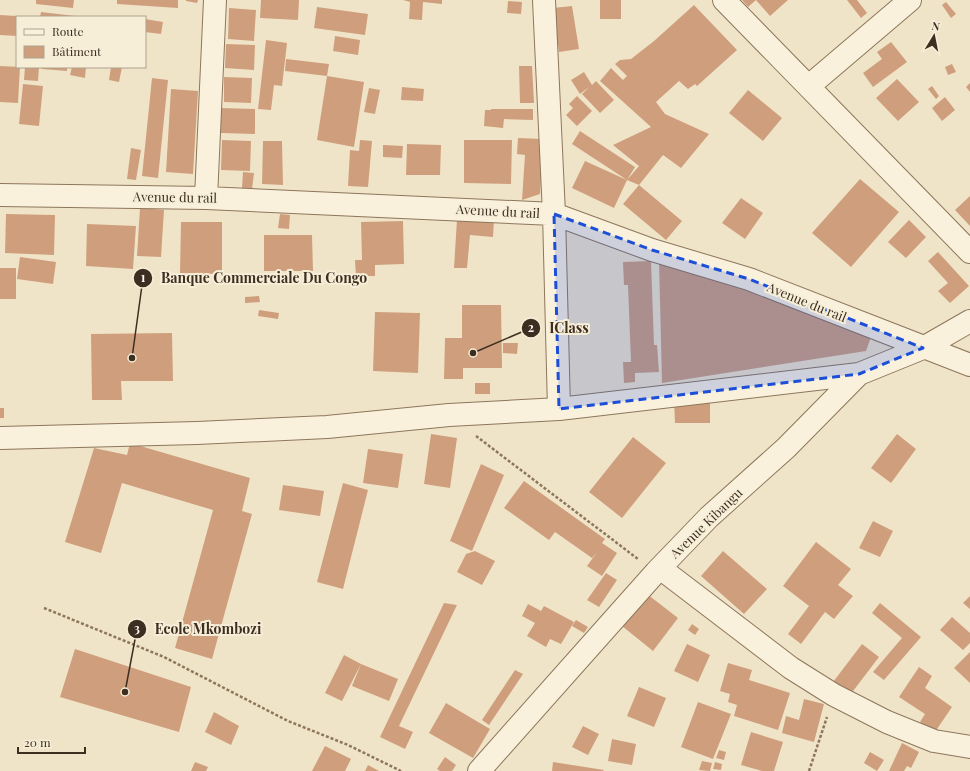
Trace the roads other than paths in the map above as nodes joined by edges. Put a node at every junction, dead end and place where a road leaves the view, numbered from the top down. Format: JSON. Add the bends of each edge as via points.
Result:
{"nodes":[{"id":1,"x":215,"y":0,"type":"edge"},
{"id":2,"x":544,"y":0,"type":"edge"},
{"id":3,"x":724,"y":0,"type":"edge"},
{"id":4,"x":910,"y":0,"type":"edge"},
{"id":5,"x":809,"y":86,"type":"junction"},
{"id":6,"x":0,"y":195,"type":"edge"},
{"id":7,"x":206,"y":198,"type":"junction"},
{"id":8,"x":554,"y":214,"type":"junction"},
{"id":9,"x":970,"y":252,"type":"edge"},
{"id":10,"x":970,"y":321,"type":"edge"},
{"id":11,"x":923,"y":348,"type":"junction"},
{"id":12,"x":970,"y":365,"type":"edge"},
{"id":13,"x":859,"y":374,"type":"junction"},
{"id":14,"x":559,"y":409,"type":"junction"},
{"id":15,"x":0,"y":438,"type":"edge"},
{"id":16,"x":658,"y":570,"type":"junction"},
{"id":17,"x":970,"y":747,"type":"edge"},
{"id":18,"x":479,"y":771,"type":"edge"}],
"edges":[{"from":1,"to":7,"type":"street"},
{"from":2,"to":8,"type":"street"},
{"from":3,"to":5,"type":"street"},
{"from":4,"to":5,"type":"street"},
{"from":5,"to":9,"type":"street"},
{"from":6,"to":7,"type":"street","name":"Avenue du rail"},
{"from":7,"to":8,"type":"street","name":"Avenue du rail"},
{"from":8,"to":11,"type":"street","name":"Avenue du rail","via":[[652,250],[749,279]]},
{"from":8,"to":14,"type":"street"},
{"from":10,"to":11,"type":"street","name":"Avenue Kibangu"},
{"from":11,"to":12,"type":"street","name":"Avenue du rail"},
{"from":11,"to":13,"type":"street","name":"Avenue Kibangu"},
{"from":13,"to":14,"type":"street"},
{"from":13,"to":16,"type":"street","name":"Avenue Kibangu","via":[[786,448],[709,517]]},
{"from":14,"to":15,"type":"street","via":[[449,415],[320,428]]},
{"from":16,"to":17,"type":"street","via":[[791,668],[834,695],[887,722],[934,740]]},
{"from":16,"to":18,"type":"street","name":"Avenue Kibangu"}]}
